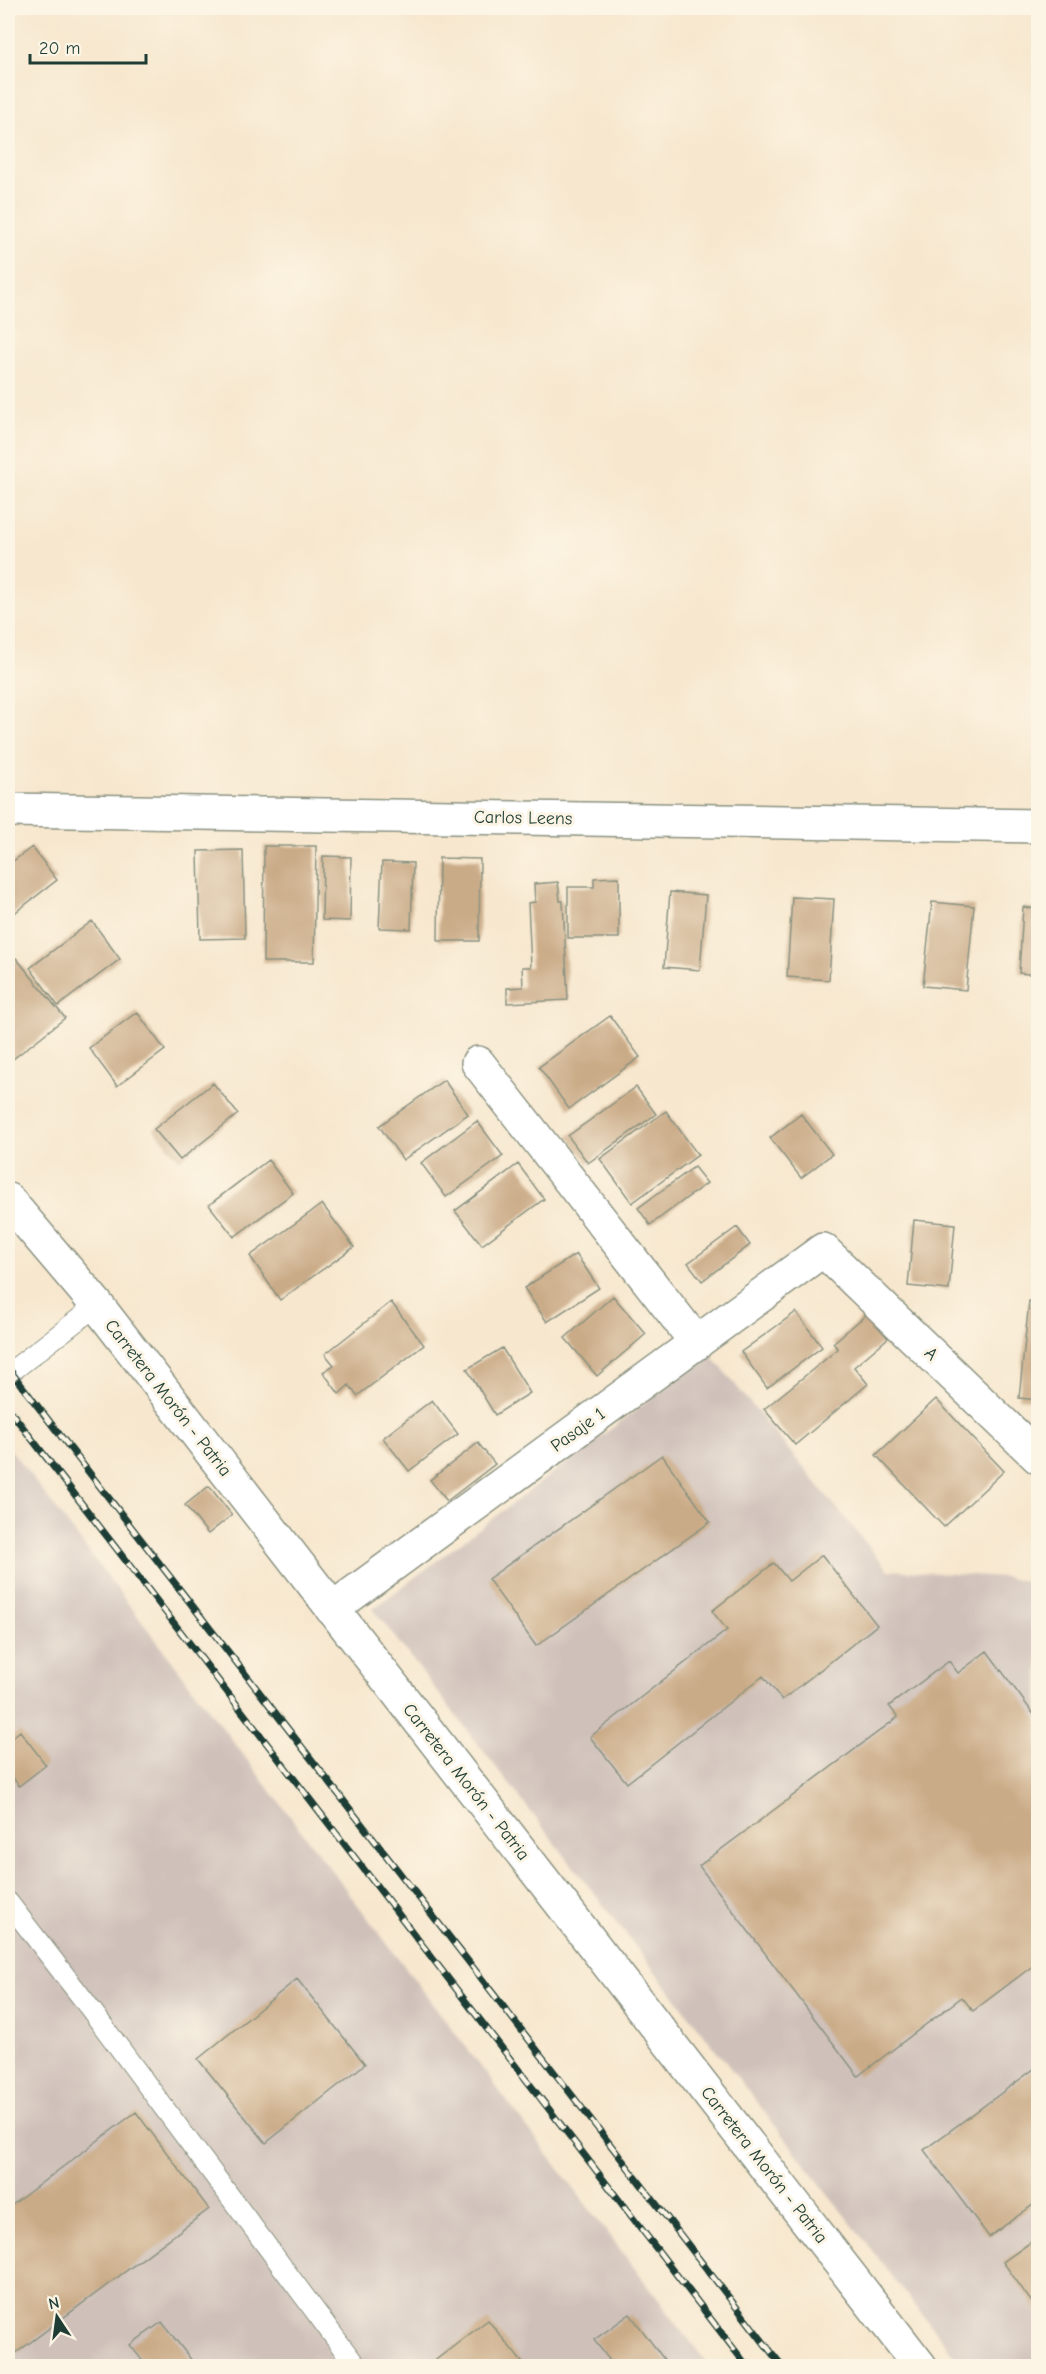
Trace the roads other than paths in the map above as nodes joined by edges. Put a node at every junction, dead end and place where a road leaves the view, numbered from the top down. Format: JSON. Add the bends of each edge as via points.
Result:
{"nodes":[{"id":1,"x":8,"y":810,"type":"edge"},
{"id":2,"x":1038,"y":826,"type":"edge"},
{"id":3,"x":478,"y":1064,"type":"dead end"},
{"id":4,"x":8,"y":1200,"type":"edge"},
{"id":5,"x":824,"y":1250,"type":"joint"},
{"id":6,"x":97,"y":1305,"type":"junction"},
{"id":7,"x":697,"y":1342,"type":"junction"},
{"id":8,"x":8,"y":1374,"type":"edge"},
{"id":9,"x":1038,"y":1457,"type":"edge"},
{"id":10,"x":332,"y":1609,"type":"junction"},
{"id":11,"x":8,"y":1902,"type":"edge"},
{"id":12,"x":356,"y":2367,"type":"edge"},
{"id":13,"x":921,"y":2367,"type":"edge"}],
"edges":[{"from":1,"to":2,"type":"street","name":"Carlos Leens"},
{"from":3,"to":7,"type":"street"},
{"from":4,"to":6,"type":"street","name":"Carretera Morón - Patria"},
{"from":5,"to":7,"type":"street","name":"Pasaje 1"},
{"from":5,"to":9,"type":"street","name":"A"},
{"from":6,"to":8,"type":"lane"},
{"from":6,"to":10,"type":"street","name":"Carretera Morón - Patria"},
{"from":7,"to":10,"type":"street","name":"Pasaje 1"},
{"from":10,"to":13,"type":"street","name":"Carretera Morón - Patria"},
{"from":11,"to":12,"type":"lane"}]}
